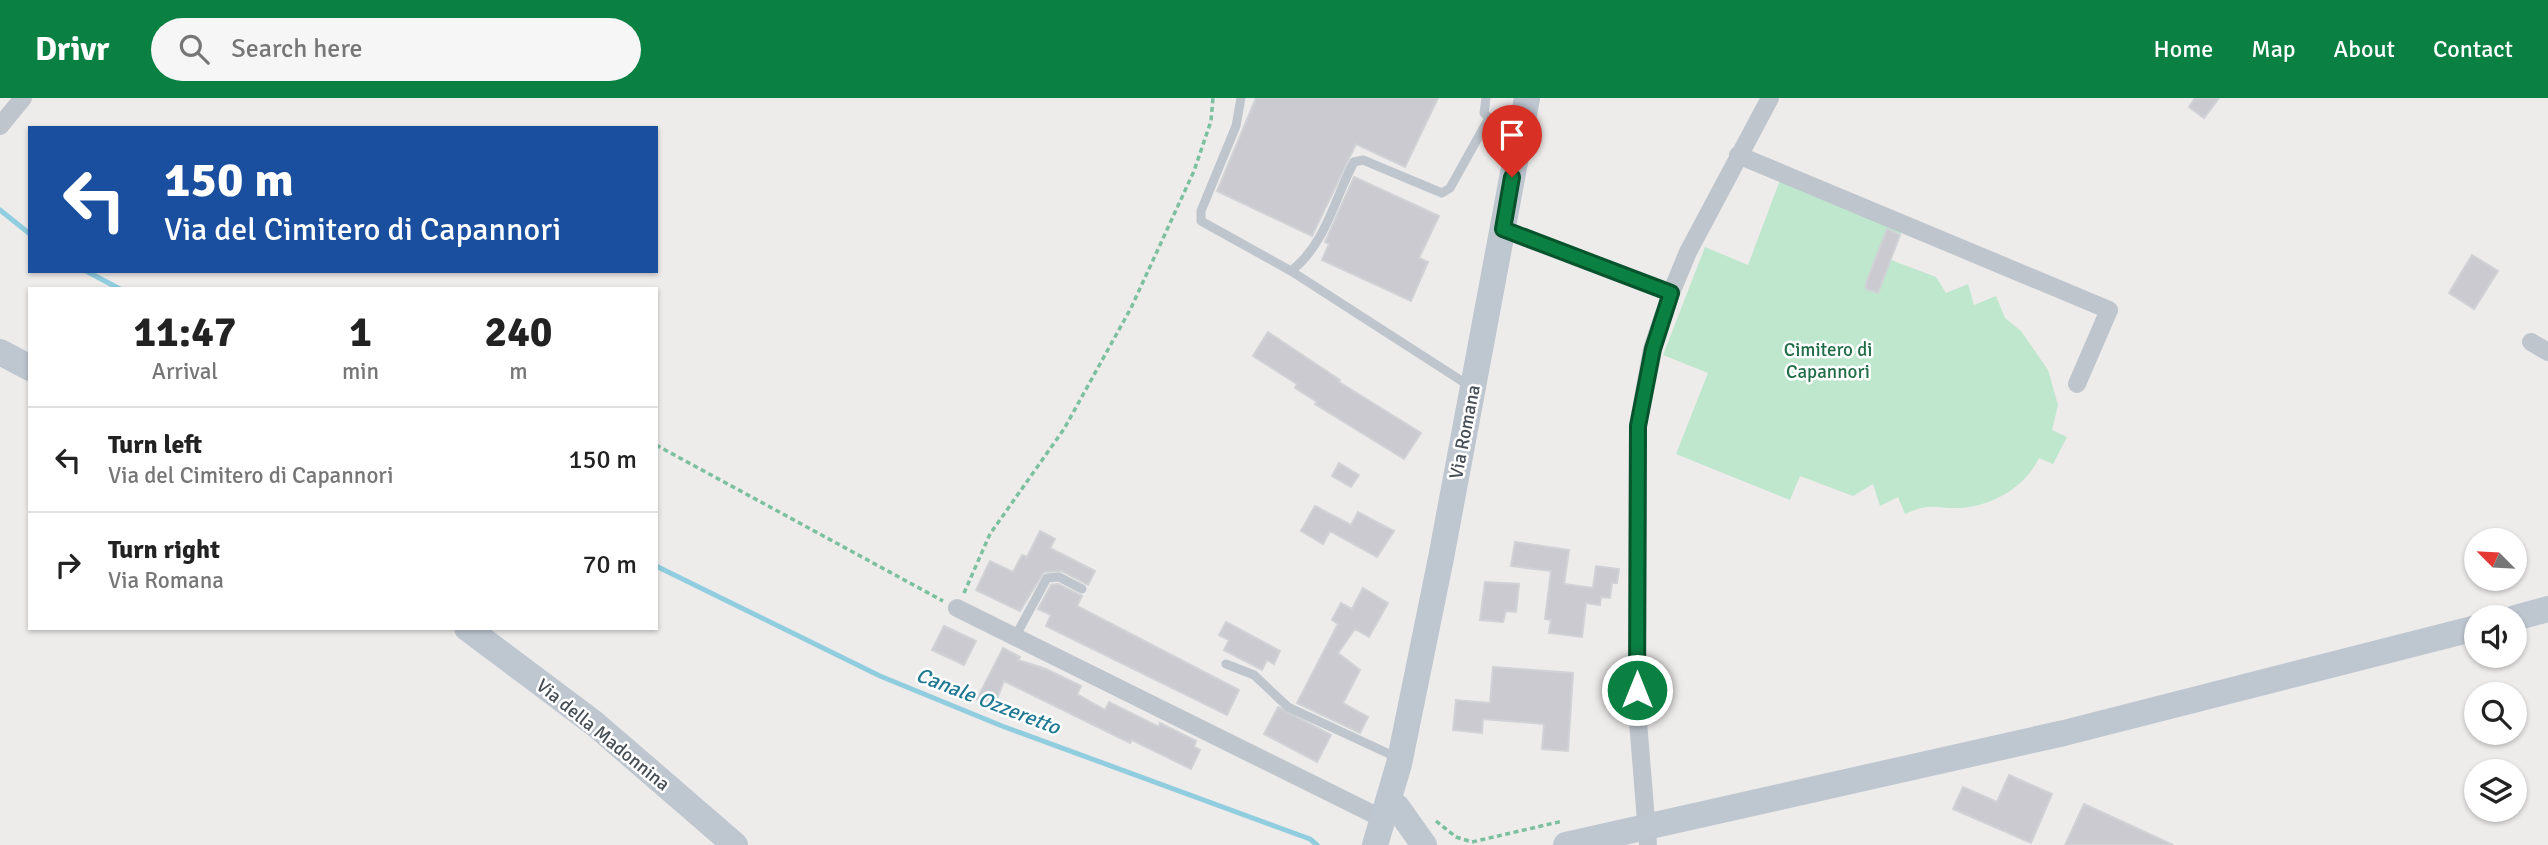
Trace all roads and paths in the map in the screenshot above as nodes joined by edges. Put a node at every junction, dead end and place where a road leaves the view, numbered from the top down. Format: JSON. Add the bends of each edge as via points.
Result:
{"nodes":[{"id":1,"x":23,"y":98,"type":"edge"},
{"id":2,"x":1213,"y":98,"type":"edge"},
{"id":3,"x":1241,"y":98,"type":"edge"},
{"id":4,"x":1486,"y":98,"type":"edge"},
{"id":5,"x":1527,"y":98,"type":"edge"},
{"id":6,"x":1770,"y":98,"type":"edge"},
{"id":7,"x":1489,"y":118,"type":"junction"},
{"id":8,"x":0,"y":126,"type":"edge"},
{"id":9,"x":1521,"y":126,"type":"junction"},
{"id":10,"x":1738,"y":155,"type":"junction"},
{"id":11,"x":1503,"y":229,"type":"junction"},
{"id":12,"x":1291,"y":271,"type":"junction"},
{"id":13,"x":1671,"y":293,"type":"junction"},
{"id":14,"x":2531,"y":342,"type":"dead end"},
{"id":15,"x":0,"y":352,"type":"edge"},
{"id":16,"x":2548,"y":352,"type":"edge"},
{"id":17,"x":28,"y":367,"type":"edge"},
{"id":18,"x":2077,"y":384,"type":"dead end"},
{"id":19,"x":1473,"y":387,"type":"junction"},
{"id":20,"x":658,"y":446,"type":"edge"},
{"id":21,"x":1082,"y":589,"type":"dead end"},
{"id":22,"x":957,"y":608,"type":"junction"},
{"id":23,"x":2548,"y":609,"type":"edge"},
{"id":24,"x":2527,"y":615,"type":"edge"},
{"id":25,"x":470,"y":630,"type":"edge"},
{"id":26,"x":2464,"y":631,"type":"edge"},
{"id":27,"x":1015,"y":637,"type":"junction"},
{"id":28,"x":1226,"y":664,"type":"dead end"},
{"id":29,"x":1399,"y":762,"type":"junction"},
{"id":30,"x":1391,"y":813,"type":"junction"},
{"id":31,"x":1430,"y":816,"type":"dead end"},
{"id":32,"x":1574,"y":819,"type":"dead end"},
{"id":33,"x":1647,"y":837,"type":"edge"},
{"id":34,"x":723,"y":841,"type":"edge"},
{"id":35,"x":1578,"y":844,"type":"edge"},
{"id":36,"x":1375,"y":845,"type":"edge"},
{"id":37,"x":1393,"y":845,"type":"edge"},
{"id":38,"x":1424,"y":845,"type":"edge"}],
"edges":[{"from":1,"to":8,"type":"street"},
{"from":2,"to":22,"type":"path","via":[[1211,121],[1194,171],[1131,308],[1064,429],[990,534]]},
{"from":3,"to":12,"type":"lane","via":[[1236,126],[1201,221]]},
{"from":4,"to":7,"type":"lane","via":[[1484,113]]},
{"from":5,"to":9,"type":"street","name":"Via Romana"},
{"from":6,"to":10,"type":"street"},
{"from":7,"to":9,"type":"lane"},
{"from":7,"to":12,"type":"lane","via":[[1450,188],[1442,193],[1363,160],[1354,162],[1318,242]]},
{"from":9,"to":11,"type":"street","name":"Via Romana"},
{"from":10,"to":13,"type":"street"},
{"from":10,"to":18,"type":"street","via":[[2109,310]]},
{"from":11,"to":13,"type":"street"},
{"from":11,"to":19,"type":"street","name":"Via Romana"},
{"from":12,"to":19,"type":"lane"},
{"from":13,"to":33,"type":"street","via":[[1653,349],[1638,426],[1637,709]]},
{"from":14,"to":16,"type":"street"},
{"from":15,"to":17,"type":"street"},
{"from":19,"to":29,"type":"street","name":"Via Romana"},
{"from":20,"to":22,"type":"path"},
{"from":21,"to":27,"type":"lane","via":[[1059,578],[1047,578]]},
{"from":22,"to":27,"type":"street"},
{"from":23,"to":24,"type":"street"},
{"from":25,"to":34,"type":"street","name":"Via della Madonnina","via":[[595,724]]},
{"from":26,"to":33,"type":"street"},
{"from":27,"to":30,"type":"street"},
{"from":28,"to":29,"type":"lane","via":[[1254,675],[1288,707]]},
{"from":29,"to":30,"type":"street","name":"Via Romana"},
{"from":30,"to":36,"type":"street"},
{"from":30,"to":37,"type":"street"},
{"from":30,"to":38,"type":"street"},
{"from":31,"to":32,"type":"path","via":[[1456,837],[1472,842]]},
{"from":33,"to":35,"type":"street"}]}
